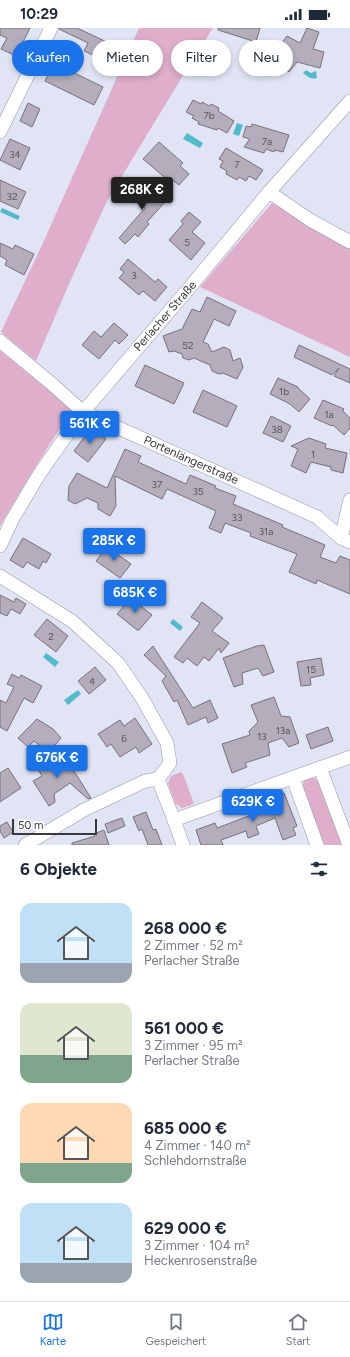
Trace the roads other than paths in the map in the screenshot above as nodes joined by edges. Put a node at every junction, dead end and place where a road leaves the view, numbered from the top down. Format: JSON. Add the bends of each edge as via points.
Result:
{"nodes":[{"id":1,"x":51,"y":28,"type":"edge"},
{"id":2,"x":350,"y":101,"type":"edge"},
{"id":3,"x":0,"y":132,"type":"edge"},
{"id":4,"x":269,"y":192,"type":"junction"},
{"id":5,"x":350,"y":242,"type":"edge"},
{"id":6,"x":0,"y":341,"type":"edge"},
{"id":7,"x":83,"y":412,"type":"junction"},
{"id":8,"x":350,"y":500,"type":"edge"},
{"id":9,"x":345,"y":540,"type":"edge"},
{"id":10,"x":0,"y":546,"type":"edge"},
{"id":11,"x":0,"y":576,"type":"edge"},
{"id":12,"x":350,"y":757,"type":"edge"},
{"id":13,"x":320,"y":768,"type":"junction"},
{"id":14,"x":293,"y":778,"type":"junction"},
{"id":15,"x":158,"y":779,"type":"junction"},
{"id":16,"x":174,"y":820,"type":"junction"},
{"id":17,"x":25,"y":845,"type":"edge"},
{"id":18,"x":183,"y":845,"type":"edge"},
{"id":19,"x":317,"y":845,"type":"edge"},
{"id":20,"x":348,"y":845,"type":"edge"}],
"edges":[{"from":1,"to":3,"type":"street"},
{"from":2,"to":4,"type":"street","name":"Perlacher Straße"},
{"from":4,"to":5,"type":"street","via":[[310,220]]},
{"from":4,"to":7,"type":"street","name":"Perlacher Straße"},
{"from":6,"to":7,"type":"street","name":"Portenlängerstraße"},
{"from":7,"to":9,"type":"street","name":"Portenlängerstraße","via":[[317,517]]},
{"from":7,"to":10,"type":"street","name":"Perlacher Straße","via":[[40,473]]},
{"from":8,"to":9,"type":"street"},
{"from":11,"to":15,"type":"street","via":[[72,621],[118,663],[142,698],[167,743],[170,763]]},
{"from":12,"to":13,"type":"street"},
{"from":13,"to":14,"type":"street"},
{"from":13,"to":20,"type":"street"},
{"from":14,"to":16,"type":"street"},
{"from":14,"to":19,"type":"street"},
{"from":15,"to":16,"type":"street"},
{"from":15,"to":17,"type":"street","via":[[144,781],[91,807]]},
{"from":16,"to":18,"type":"street"}]}
